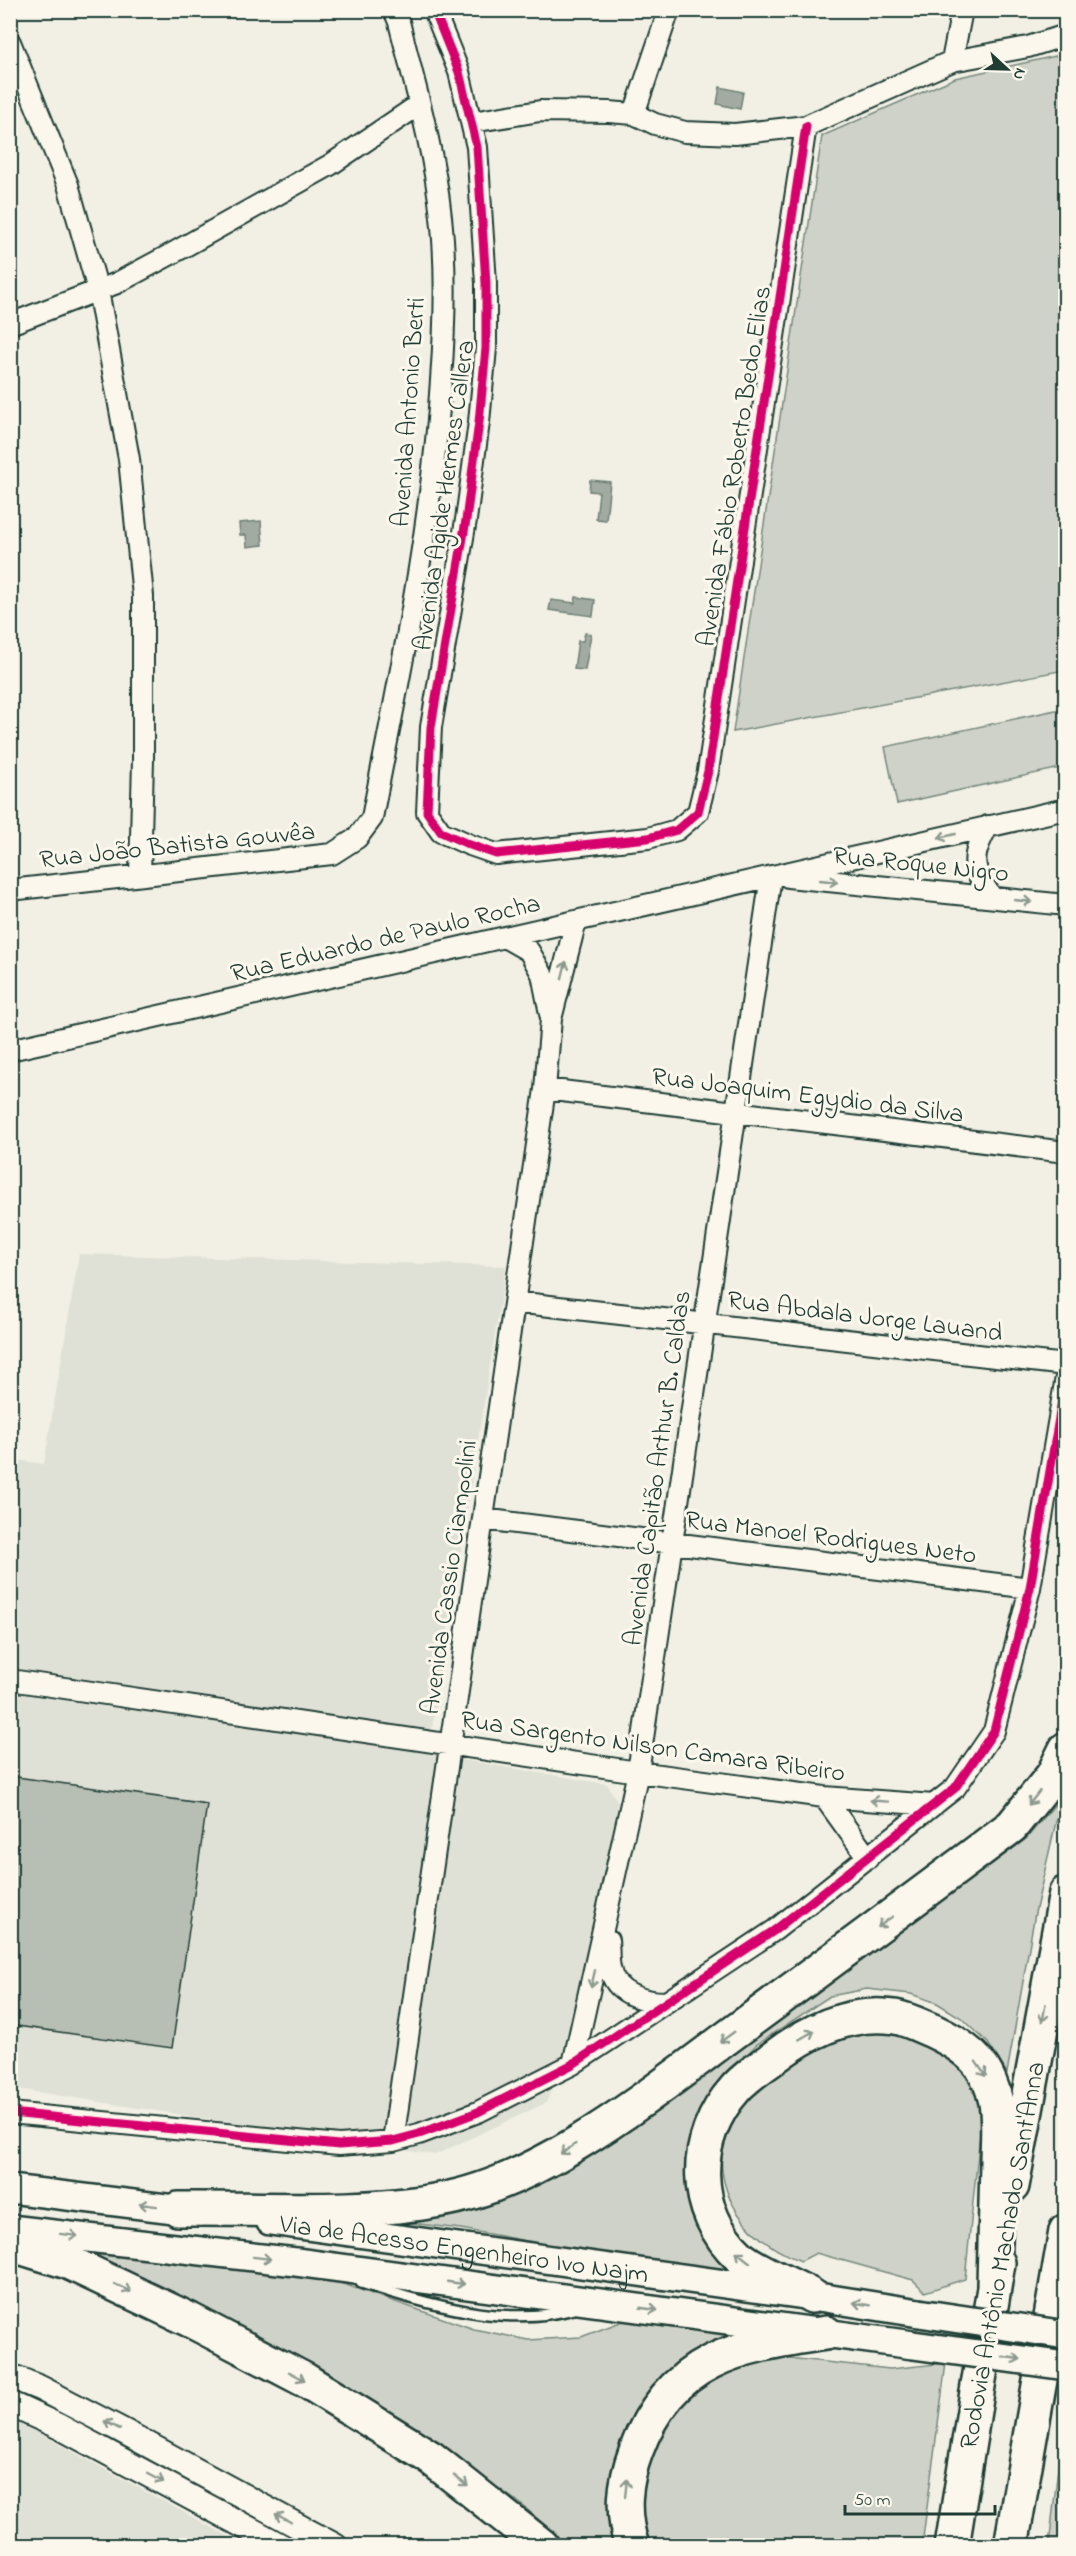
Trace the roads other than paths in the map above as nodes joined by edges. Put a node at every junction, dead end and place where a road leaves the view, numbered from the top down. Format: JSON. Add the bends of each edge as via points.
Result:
{"nodes":[{"id":1,"x":394,"y":10,"type":"edge"},
{"id":2,"x":434,"y":10,"type":"edge"},
{"id":3,"x":669,"y":10,"type":"edge"},
{"id":4,"x":962,"y":10,"type":"edge"},
{"id":5,"x":1065,"y":34,"type":"edge"},
{"id":6,"x":10,"y":42,"type":"edge"},
{"id":7,"x":952,"y":62,"type":"junction"},
{"id":8,"x":420,"y":104,"type":"junction"},
{"id":9,"x":633,"y":114,"type":"junction"},
{"id":10,"x":471,"y":122,"type":"junction"},
{"id":11,"x":806,"y":126,"type":"junction"},
{"id":12,"x":98,"y":290,"type":"junction"},
{"id":13,"x":10,"y":324,"type":"edge"},
{"id":14,"x":1065,"y":809,"type":"edge"},
{"id":15,"x":698,"y":812,"type":"joint"},
{"id":16,"x":372,"y":818,"type":"joint"},
{"id":17,"x":988,"y":826,"type":"junction"},
{"id":18,"x":140,"y":875,"type":"junction"},
{"id":19,"x":771,"y":876,"type":"junction"},
{"id":20,"x":10,"y":890,"type":"edge"},
{"id":21,"x":992,"y":897,"type":"junction"},
{"id":22,"x":1065,"y":905,"type":"edge"},
{"id":23,"x":576,"y":921,"type":"junction"},
{"id":24,"x":506,"y":938,"type":"junction"},
{"id":25,"x":551,"y":1020,"type":"junction"},
{"id":26,"x":10,"y":1050,"type":"edge"},
{"id":27,"x":545,"y":1089,"type":"junction"},
{"id":28,"x":736,"y":1112,"type":"junction"},
{"id":29,"x":1065,"y":1152,"type":"edge"},
{"id":30,"x":514,"y":1302,"type":"junction"},
{"id":31,"x":705,"y":1324,"type":"junction"},
{"id":32,"x":1065,"y":1365,"type":"edge"},
{"id":33,"x":1065,"y":1377,"type":"edge"},
{"id":34,"x":483,"y":1519,"type":"junction"},
{"id":35,"x":672,"y":1543,"type":"junction"},
{"id":36,"x":1030,"y":1588,"type":"junction"},
{"id":37,"x":10,"y":1680,"type":"edge"},
{"id":38,"x":451,"y":1745,"type":"junction"},
{"id":39,"x":1065,"y":1749,"type":"edge"},
{"id":40,"x":638,"y":1772,"type":"junction"},
{"id":41,"x":824,"y":1797,"type":"junction"},
{"id":42,"x":934,"y":1805,"type":"junction"},
{"id":43,"x":868,"y":1858,"type":"junction"},
{"id":44,"x":1065,"y":1893,"type":"edge"},
{"id":45,"x":606,"y":1922,"type":"junction"},
{"id":46,"x":666,"y":2002,"type":"junction"},
{"id":47,"x":573,"y":2064,"type":"junction"},
{"id":48,"x":10,"y":2113,"type":"edge"},
{"id":49,"x":393,"y":2141,"type":"junction"},
{"id":50,"x":10,"y":2189,"type":"edge"},
{"id":51,"x":178,"y":2209,"type":"junction"},
{"id":52,"x":10,"y":2229,"type":"edge"},
{"id":53,"x":1065,"y":2231,"type":"edge"},
{"id":54,"x":10,"y":2244,"type":"edge"},
{"id":55,"x":1062,"y":2267,"type":"edge"},
{"id":56,"x":994,"y":2285,"type":"junction"},
{"id":57,"x":812,"y":2296,"type":"junction"},
{"id":58,"x":826,"y":2333,"type":"junction"},
{"id":59,"x":1065,"y":2335,"type":"edge"},
{"id":60,"x":1065,"y":2366,"type":"edge"},
{"id":61,"x":12,"y":2379,"type":"edge"},
{"id":62,"x":974,"y":2399,"type":"junction"},
{"id":63,"x":10,"y":2404,"type":"edge"},
{"id":64,"x":1034,"y":2422,"type":"junction"},
{"id":65,"x":242,"y":2496,"type":"junction"},
{"id":66,"x":230,"y":2518,"type":"junction"},
{"id":67,"x":281,"y":2546,"type":"edge"},
{"id":68,"x":335,"y":2546,"type":"edge"},
{"id":69,"x":542,"y":2546,"type":"edge"},
{"id":70,"x":632,"y":2546,"type":"edge"},
{"id":71,"x":933,"y":2546,"type":"edge"},
{"id":72,"x":952,"y":2546,"type":"edge"},
{"id":73,"x":1011,"y":2546,"type":"edge"},
{"id":74,"x":1027,"y":2546,"type":"edge"}],
"edges":[{"from":1,"to":8,"type":"street","name":"Avenida Antonio Berti"},
{"from":2,"to":10,"type":"street","name":"Avenida Agide Hermes Callera","via":[[459,72]]},
{"from":3,"to":9,"type":"street"},
{"from":4,"to":7,"type":"street"},
{"from":5,"to":7,"type":"street","via":[[1028,47]]},
{"from":6,"to":12,"type":"street","via":[[68,184]]},
{"from":7,"to":11,"type":"street"},
{"from":8,"to":12,"type":"street","via":[[330,165]]},
{"from":8,"to":16,"type":"street","name":"Avenida Antonio Berti","via":[[441,218],[445,321],[440,410],[425,538]]},
{"from":9,"to":10,"type":"street","via":[[540,111]]},
{"from":9,"to":11,"type":"street","via":[[685,132],[735,134]]},
{"from":10,"to":15,"type":"street","name":"Avenida Agide Hermes Callera","via":[[482,209],[486,348],[466,520],[431,727],[427,812],[441,832],[496,854],[648,838],[677,830]]},
{"from":11,"to":15,"type":"street","name":"Avenida Fábio Roberto Bedo Elias","via":[[708,771]]},
{"from":12,"to":13,"type":"street"},
{"from":12,"to":18,"type":"street","via":[[129,459],[143,596]]},
{"from":14,"to":17,"type":"street","name":"Rua Eduardo de Paulo Rocha"},
{"from":16,"to":18,"type":"street","name":"Rua João Batista Gouvêa","via":[[357,838],[332,854]]},
{"from":17,"to":19,"type":"street","name":"Rua Eduardo de Paulo Rocha","one_way":true},
{"from":17,"to":21,"type":"street","via":[[977,845],[974,864]]},
{"from":18,"to":20,"type":"street","name":"Rua João Batista Gouvêa"},
{"from":19,"to":21,"type":"street","name":"Rua Roque Nigro","one_way":true},
{"from":19,"to":23,"type":"street","name":"Rua Eduardo de Paulo Rocha"},
{"from":19,"to":28,"type":"street","name":"Avenida Capitão Arthur B. Caldas"},
{"from":21,"to":22,"type":"street","name":"Rua Roque Nigro","one_way":true},
{"from":23,"to":24,"type":"street","name":"Rua Eduardo de Paulo Rocha"},
{"from":25,"to":23,"type":"street","one_way":true},
{"from":24,"to":25,"type":"street","via":[[529,951],[542,974]]},
{"from":24,"to":26,"type":"street","name":"Rua Eduardo de Paulo Rocha"},
{"from":25,"to":27,"type":"street","name":"Avenida Cassio Ciampolini"},
{"from":27,"to":28,"type":"street","name":"Rua Joaquim Egydio da Silva"},
{"from":27,"to":30,"type":"street","name":"Avenida Cassio Ciampolini"},
{"from":28,"to":29,"type":"street","name":"Rua Joaquim Egydio da Silva"},
{"from":28,"to":31,"type":"street","name":"Avenida Capitão Arthur B. Caldas"},
{"from":30,"to":31,"type":"street","name":"Rua Abdala Jorge Lauand"},
{"from":30,"to":34,"type":"street","name":"Avenida Cassio Ciampolini"},
{"from":31,"to":32,"type":"street","name":"Rua Abdala Jorge Lauand"},
{"from":31,"to":35,"type":"street","name":"Avenida Capitão Arthur B. Caldas"},
{"from":33,"to":36,"type":"street"},
{"from":34,"to":35,"type":"street","name":"Rua Manoel Rodrigues Neto"},
{"from":34,"to":38,"type":"street","name":"Avenida Cassio Ciampolini"},
{"from":35,"to":36,"type":"street","name":"Rua Manoel Rodrigues Neto"},
{"from":35,"to":40,"type":"street","name":"Avenida Capitão Arthur B. Caldas"},
{"from":36,"to":42,"type":"street","via":[[994,1731],[955,1788]]},
{"from":37,"to":38,"type":"street","name":"Rua Sargento Nilson Camara Ribeiro"},
{"from":38,"to":40,"type":"street","name":"Rua Sargento Nilson Camara Ribeiro"},
{"from":38,"to":49,"type":"street","name":"Avenida Cassio Ciampolini"},
{"from":39,"to":51,"type":"highway","one_way":true,"via":[[1053,1775],[1012,1826],[656,2090],[557,2156],[491,2187],[441,2200],[367,2208]]},
{"from":40,"to":41,"type":"street","name":"Rua Sargento Nilson Camara Ribeiro"},
{"from":40,"to":45,"type":"street","name":"Avenida Capitão Arthur B. Caldas"},
{"from":42,"to":41,"type":"street","name":"Rua Sargento Nilson Camara Ribeiro","one_way":true},
{"from":41,"to":43,"type":"street"},
{"from":42,"to":43,"type":"street"},
{"from":43,"to":46,"type":"street","via":[[775,1930]]},
{"from":44,"to":56,"type":"highway","name":"Rodovia Antônio Machado Sant'Anna","one_way":true},
{"from":45,"to":46,"type":"street","via":[[610,1970],[616,1982],[635,1997]]},
{"from":45,"to":47,"type":"street","name":"Avenida Capitão Arthur B. Caldas","one_way":true},
{"from":46,"to":47,"type":"street"},
{"from":47,"to":49,"type":"street","via":[[478,2112]]},
{"from":48,"to":49,"type":"street","via":[[339,2145]]},
{"from":51,"to":50,"type":"main road","name":"Via de Acesso Engenheiro Ivo Najm","one_way":true},
{"from":51,"to":57,"type":"main road","name":"Via de Acesso Engenheiro Ivo Najm"},
{"from":52,"to":58,"type":"main road","name":"Via de Acesso Engenheiro Ivo Najm","one_way":true,"via":[[296,2262]]},
{"from":53,"to":55,"type":"highway"},
{"from":54,"to":69,"type":"highway","one_way":true,"via":[[68,2262],[305,2380],[431,2458]]},
{"from":55,"to":64,"type":"highway"},
{"from":57,"to":56,"type":"highway","one_way":true,"via":[[741,2258],[714,2226],[703,2189],[706,2140],[735,2090],[786,2048],[829,2023],[864,2017],[895,2017],[921,2026],[945,2037],[983,2069],[996,2099]]},
{"from":56,"to":62,"type":"highway","name":"Rodovia Antônio Machado Sant'Anna"},
{"from":59,"to":57,"type":"main road","name":"Via de Acesso Engenheiro Ivo Najm","one_way":true,"bridge":true},
{"from":58,"to":60,"type":"main road","name":"Via de Acesso Engenheiro Ivo Najm","one_way":true,"bridge":true},
{"from":70,"to":58,"type":"highway","one_way":true,"via":[[624,2509],[628,2473],[657,2406],[676,2385],[731,2352],[760,2343]]},
{"from":65,"to":61,"type":"street","one_way":true,"via":[[50,2393]]},
{"from":62,"to":71,"type":"highway"},
{"from":62,"to":72,"type":"highway","name":"Rodovia Antônio Machado Sant'Anna"},
{"from":63,"to":66,"type":"street","one_way":true},
{"from":64,"to":73,"type":"highway"},
{"from":64,"to":74,"type":"highway"},
{"from":65,"to":66,"type":"street"},
{"from":68,"to":65,"type":"street","one_way":true},
{"from":66,"to":67,"type":"street"}]}
